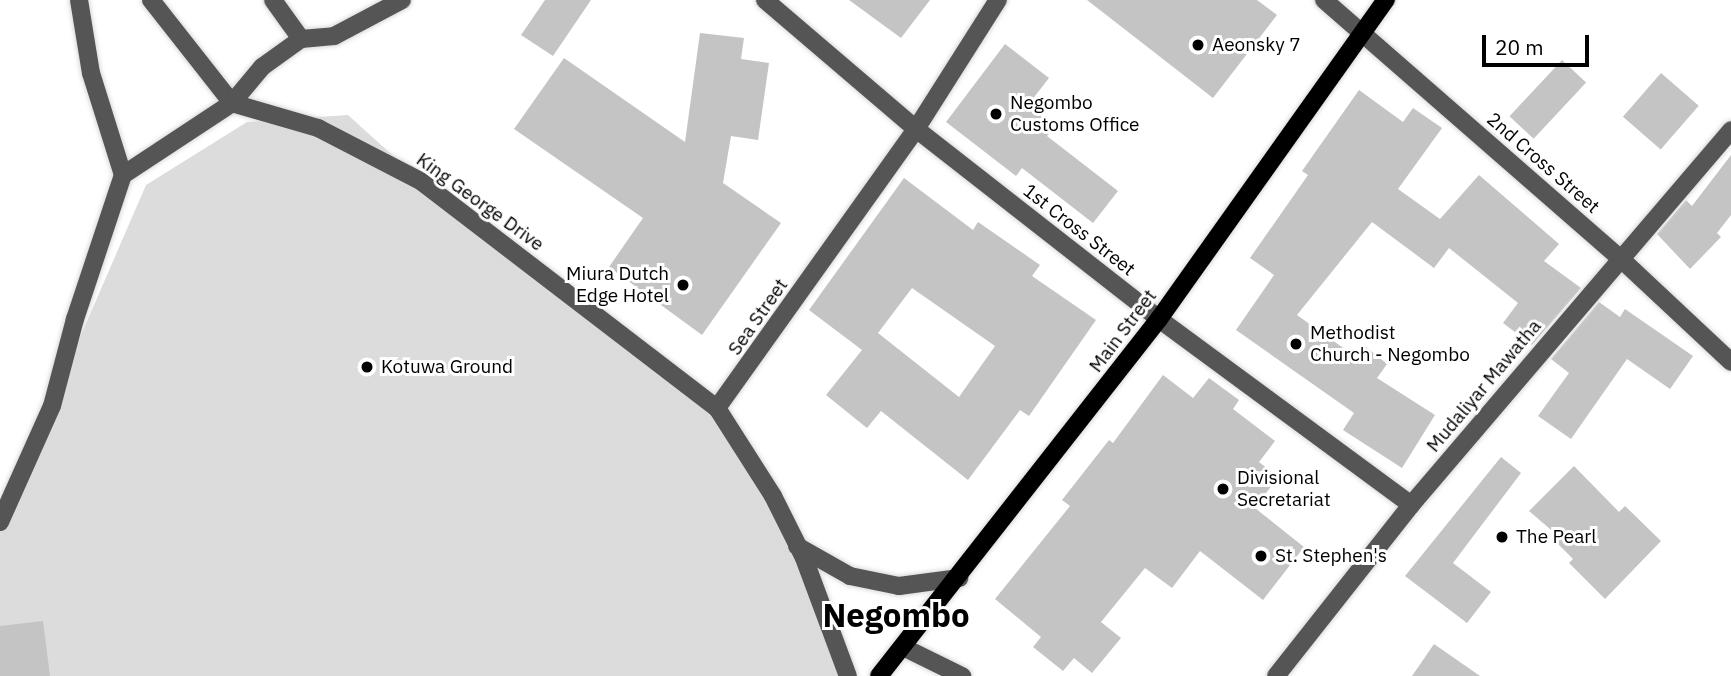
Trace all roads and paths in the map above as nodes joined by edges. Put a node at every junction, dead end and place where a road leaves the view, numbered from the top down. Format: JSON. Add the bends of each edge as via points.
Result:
{"nodes":[{"id":1,"x":79,"y":0,"type":"edge"},
{"id":2,"x":151,"y":0,"type":"edge"},
{"id":3,"x":273,"y":0,"type":"edge"},
{"id":4,"x":402,"y":0,"type":"edge"},
{"id":5,"x":765,"y":0,"type":"edge"},
{"id":6,"x":998,"y":0,"type":"edge"},
{"id":7,"x":1324,"y":0,"type":"edge"},
{"id":8,"x":1386,"y":0,"type":"edge"},
{"id":9,"x":1362,"y":32,"type":"junction"},
{"id":10,"x":301,"y":40,"type":"junction"},
{"id":11,"x":232,"y":103,"type":"junction"},
{"id":12,"x":916,"y":129,"type":"junction"},
{"id":13,"x":1731,"y":130,"type":"edge"},
{"id":14,"x":123,"y":175,"type":"junction"},
{"id":15,"x":1620,"y":258,"type":"junction"},
{"id":16,"x":1159,"y":319,"type":"junction"},
{"id":17,"x":1731,"y":362,"type":"edge"},
{"id":18,"x":717,"y":408,"type":"junction"},
{"id":19,"x":1411,"y":505,"type":"junction"},
{"id":20,"x":0,"y":522,"type":"edge"},
{"id":21,"x":797,"y":546,"type":"junction"},
{"id":22,"x":959,"y":578,"type":"junction"},
{"id":23,"x":905,"y":648,"type":"junction"},
{"id":24,"x":848,"y":676,"type":"edge"},
{"id":25,"x":879,"y":676,"type":"edge"},
{"id":26,"x":962,"y":676,"type":"edge"},
{"id":27,"x":1276,"y":676,"type":"edge"}],
"edges":[{"from":1,"to":14,"type":"street","via":[[91,73]]},
{"from":2,"to":11,"type":"street"},
{"from":3,"to":10,"type":"street"},
{"from":4,"to":10,"type":"street","via":[[334,36]]},
{"from":5,"to":12,"type":"street","name":"1st Cross Street"},
{"from":6,"to":12,"type":"street","name":"Sea Street"},
{"from":7,"to":9,"type":"street","name":"2nd Cross Street"},
{"from":8,"to":9,"type":"main road","name":"Main Street"},
{"from":9,"to":15,"type":"street","name":"2nd Cross Street"},
{"from":9,"to":16,"type":"main road","name":"Main Street"},
{"from":10,"to":11,"type":"street","via":[[262,67]]},
{"from":11,"to":14,"type":"street"},
{"from":11,"to":18,"type":"street","name":"King George Drive","via":[[318,128],[422,182]]},
{"from":12,"to":16,"type":"street","name":"1st Cross Street"},
{"from":12,"to":18,"type":"street","name":"Sea Street"},
{"from":13,"to":15,"type":"street","name":"Mudaliyar Mawatha"},
{"from":14,"to":20,"type":"street","via":[[75,318],[52,406]]},
{"from":15,"to":17,"type":"street","name":"2nd Cross Street"},
{"from":15,"to":19,"type":"street","name":"Mudaliyar Mawatha"},
{"from":16,"to":19,"type":"street","name":"1st Cross Street"},
{"from":16,"to":22,"type":"main road","name":"Main Street"},
{"from":18,"to":21,"type":"street","via":[[773,495]]},
{"from":19,"to":27,"type":"street","name":"Mudaliyar Mawatha"},
{"from":21,"to":22,"type":"street","via":[[863,578],[899,586]]},
{"from":21,"to":24,"type":"street"},
{"from":22,"to":23,"type":"main road","name":"Main Street"},
{"from":23,"to":25,"type":"main road","name":"Main Street"},
{"from":23,"to":26,"type":"street"}]}
